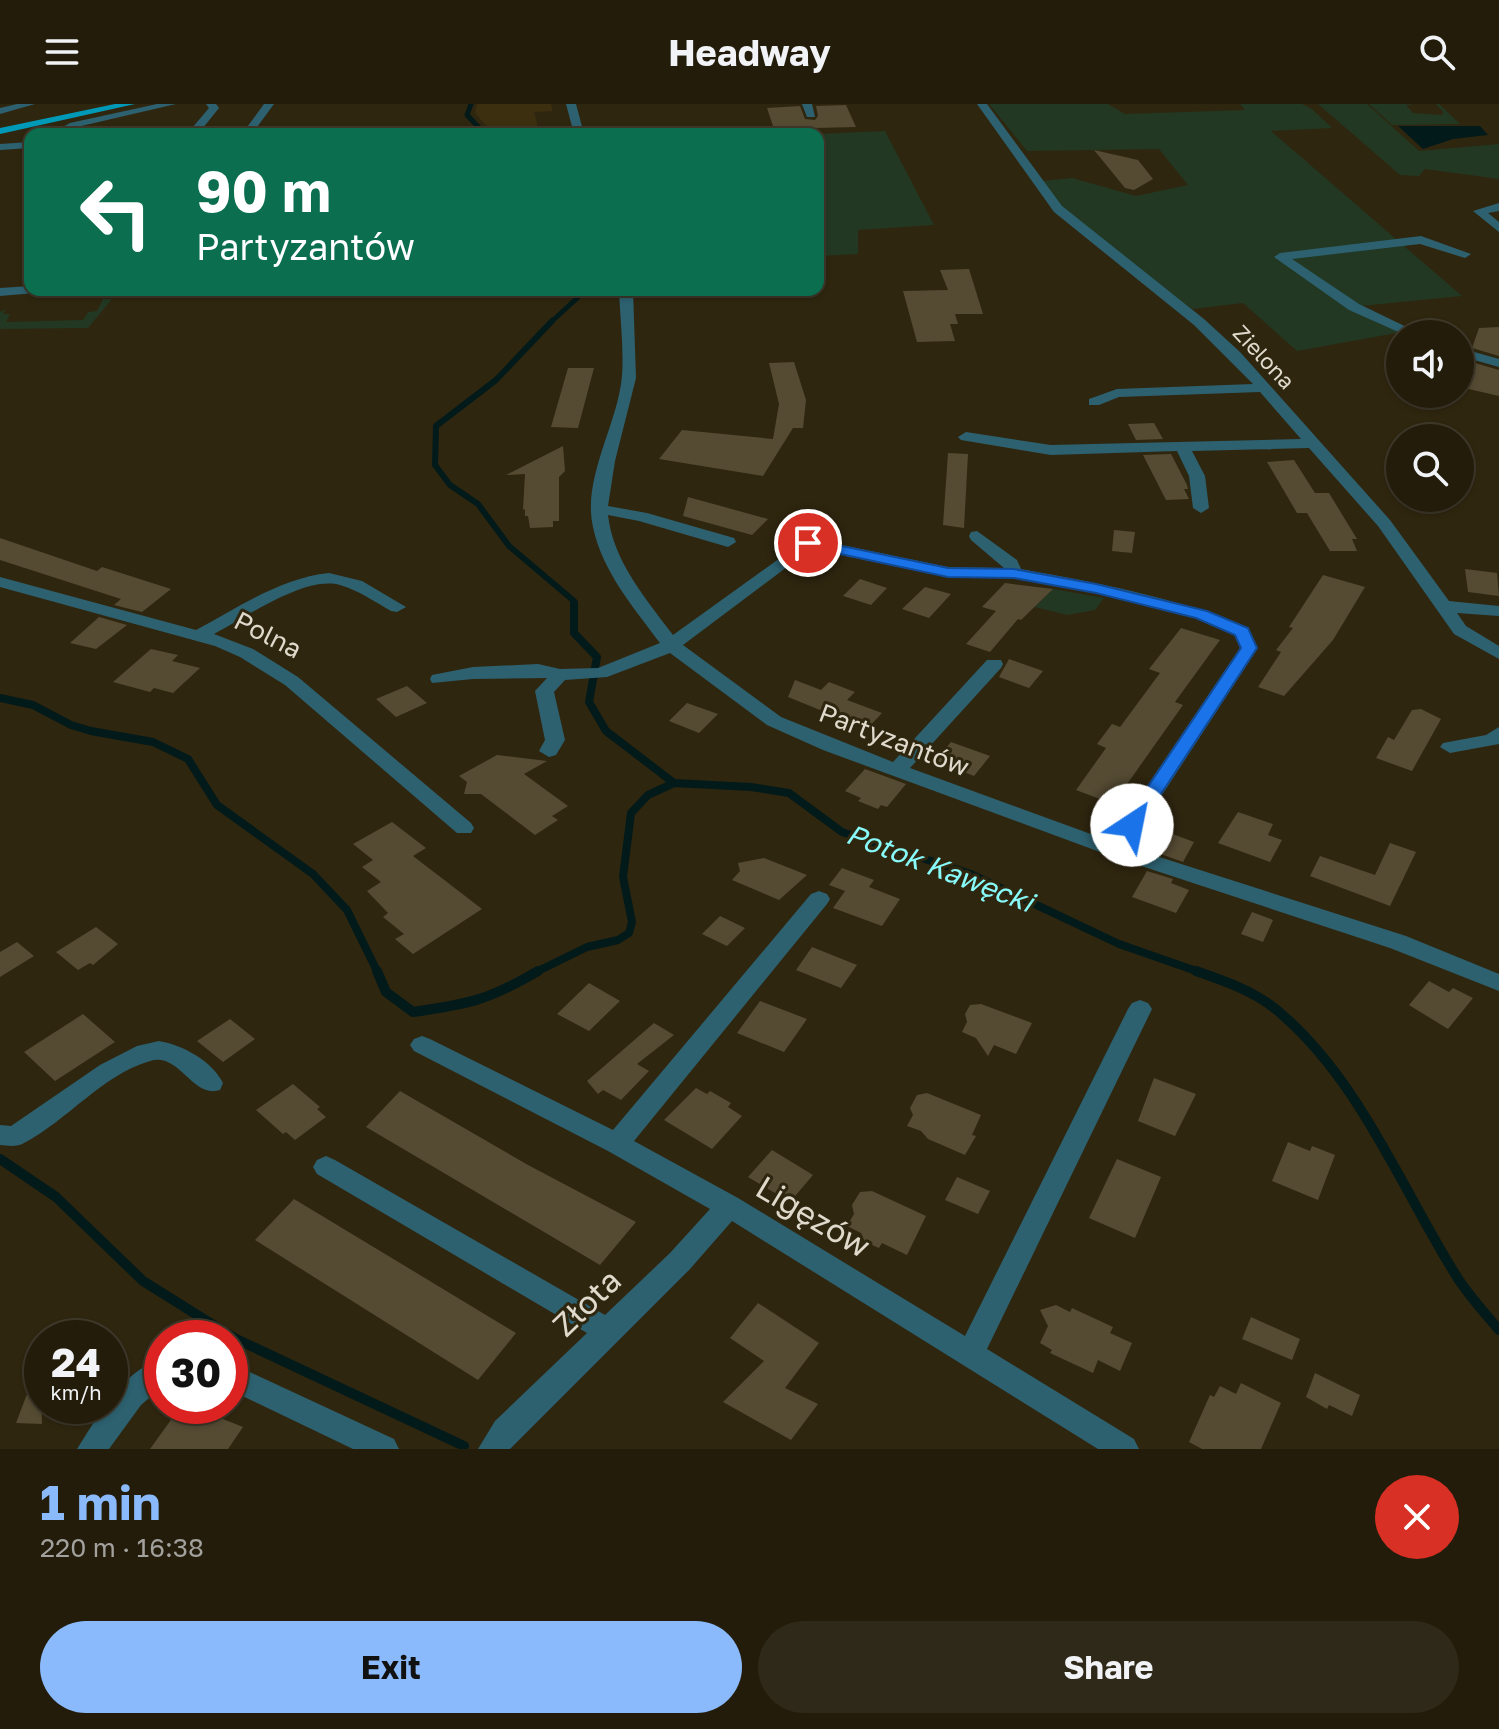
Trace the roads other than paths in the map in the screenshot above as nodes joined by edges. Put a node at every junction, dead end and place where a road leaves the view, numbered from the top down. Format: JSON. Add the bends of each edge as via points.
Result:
{"nodes":[{"id":1,"x":30,"y":104,"type":"edge"},
{"id":2,"x":107,"y":104,"type":"edge"},
{"id":3,"x":130,"y":104,"type":"edge"},
{"id":4,"x":171,"y":104,"type":"edge"},
{"id":5,"x":211,"y":104,"type":"edge"},
{"id":6,"x":269,"y":104,"type":"edge"},
{"id":7,"x":571,"y":104,"type":"edge"},
{"id":8,"x":982,"y":104,"type":"edge"},
{"id":9,"x":0,"y":111,"type":"edge"},
{"id":10,"x":70,"y":128,"type":"edge"},
{"id":11,"x":197,"y":128,"type":"edge"},
{"id":12,"x":251,"y":128,"type":"edge"},
{"id":13,"x":577,"y":128,"type":"edge"},
{"id":14,"x":1,"y":129,"type":"edge"},
{"id":15,"x":24,"y":145,"type":"edge"},
{"id":16,"x":0,"y":147,"type":"edge"},
{"id":17,"x":1499,"y":207,"type":"edge"},
{"id":18,"x":1499,"y":228,"type":"edge"},
{"id":19,"x":1465,"y":254,"type":"dead end"},
{"id":20,"x":24,"y":290,"type":"edge"},
{"id":21,"x":0,"y":292,"type":"edge"},
{"id":22,"x":626,"y":296,"type":"edge"},
{"id":23,"x":1386,"y":321,"type":"edge"},
{"id":24,"x":1474,"y":356,"type":"edge"},
{"id":25,"x":1499,"y":363,"type":"edge"},
{"id":26,"x":1265,"y":388,"type":"junction"},
{"id":27,"x":1094,"y":402,"type":"dead end"},
{"id":28,"x":966,"y":437,"type":"dead end"},
{"id":29,"x":1314,"y":443,"type":"junction"},
{"id":30,"x":1182,"y":447,"type":"junction"},
{"id":31,"x":1201,"y":508,"type":"dead end"},
{"id":32,"x":599,"y":509,"type":"junction"},
{"id":33,"x":977,"y":536,"type":"dead end"},
{"id":34,"x":728,"y":542,"type":"dead end"},
{"id":35,"x":1014,"y":573,"type":"junction"},
{"id":36,"x":0,"y":582,"type":"edge"},
{"id":37,"x":1441,"y":606,"type":"junction"},
{"id":38,"x":397,"y":607,"type":"dead end"},
{"id":39,"x":1499,"y":611,"type":"edge"},
{"id":40,"x":197,"y":636,"type":"junction"},
{"id":41,"x":671,"y":645,"type":"junction"},
{"id":42,"x":1499,"y":654,"type":"edge"},
{"id":43,"x":994,"y":664,"type":"dead end"},
{"id":44,"x":569,"y":675,"type":"junction"},
{"id":45,"x":439,"y":679,"type":"dead end"},
{"id":46,"x":1499,"y":733,"type":"edge"},
{"id":47,"x":1450,"y":747,"type":"dead end"},
{"id":48,"x":549,"y":751,"type":"dead end"},
{"id":49,"x":897,"y":770,"type":"junction"},
{"id":50,"x":464,"y":828,"type":"dead end"},
{"id":51,"x":1115,"y":850,"type":"junction"},
{"id":52,"x":819,"y":899,"type":"dead end"},
{"id":53,"x":1499,"y":983,"type":"edge"},
{"id":54,"x":1140,"y":1009,"type":"dead end"},
{"id":55,"x":422,"y":1045,"type":"dead end"},
{"id":56,"x":211,"y":1083,"type":"dead end"},
{"id":57,"x":0,"y":1135,"type":"edge"},
{"id":58,"x":617,"y":1144,"type":"junction"},
{"id":59,"x":326,"y":1167,"type":"dead end"},
{"id":60,"x":729,"y":1206,"type":"junction"},
{"id":61,"x":608,"y":1331,"type":"junction"},
{"id":62,"x":971,"y":1353,"type":"junction"},
{"id":63,"x":144,"y":1383,"type":"edge"},
{"id":64,"x":248,"y":1385,"type":"edge"},
{"id":65,"x":92,"y":1449,"type":"edge"},
{"id":66,"x":384,"y":1449,"type":"edge"},
{"id":67,"x":493,"y":1449,"type":"edge"},
{"id":68,"x":1124,"y":1449,"type":"edge"}],
"edges":[{"from":1,"to":9,"type":"street"},
{"from":2,"to":14,"type":"main road"},
{"from":3,"to":14,"type":"main road"},
{"from":4,"to":10,"type":"street"},
{"from":5,"to":11,"type":"street","via":[[214,108]]},
{"from":6,"to":12,"type":"street"},
{"from":7,"to":13,"type":"street"},
{"from":8,"to":26,"type":"street","name":"Zielona","via":[[1062,214],[1199,322]]},
{"from":15,"to":16,"type":"street"},
{"from":17,"to":18,"type":"street","via":[[1479,211]]},
{"from":19,"to":23,"type":"street","via":[[1421,240],[1280,257],[1354,307]]},
{"from":20,"to":21,"type":"street"},
{"from":22,"to":32,"type":"street","name":"Partyzantów","via":[[629,378]]},
{"from":24,"to":25,"type":"street"},
{"from":26,"to":27,"type":"street","via":[[1117,393]]},
{"from":26,"to":29,"type":"street","name":"Zielona"},
{"from":28,"to":30,"type":"street","via":[[1051,450]]},
{"from":29,"to":30,"type":"street"},
{"from":29,"to":37,"type":"street","name":"Zielona","via":[[1384,523]]},
{"from":30,"to":31,"type":"street","via":[[1197,476]]},
{"from":32,"to":34,"type":"street"},
{"from":32,"to":41,"type":"street","name":"Partyzantów","via":[[601,528],[623,580]]},
{"from":33,"to":35,"type":"street","via":[[1011,564]]},
{"from":35,"to":41,"type":"street","via":[[948,572],[808,543]]},
{"from":35,"to":51,"type":"street","via":[[1201,614],[1242,632],[1249,648]]},
{"from":36,"to":40,"type":"street","name":"Polna"},
{"from":37,"to":39,"type":"street"},
{"from":37,"to":42,"type":"street","name":"Zielona","via":[[1460,630]]},
{"from":38,"to":40,"type":"street","via":[[330,577],[308,581]]},
{"from":40,"to":50,"type":"street","name":"Polna","via":[[252,654],[288,676]]},
{"from":41,"to":44,"type":"street","via":[[600,673]]},
{"from":41,"to":49,"type":"street","name":"Partyzantów","via":[[774,721]]},
{"from":43,"to":49,"type":"street"},
{"from":44,"to":45,"type":"street","via":[[525,671]]},
{"from":44,"to":48,"type":"street","via":[[544,691],[555,740]]},
{"from":46,"to":47,"type":"street","via":[[1492,740]]},
{"from":49,"to":51,"type":"street","name":"Partyzantów"},
{"from":51,"to":53,"type":"street","name":"Partyzantów","via":[[1398,942]]},
{"from":52,"to":58,"type":"street"},
{"from":54,"to":62,"type":"street"},
{"from":55,"to":58,"type":"street","name":"Ligęzów"},
{"from":56,"to":57,"type":"street","via":[[181,1058],[159,1050],[132,1056],[15,1136]]},
{"from":58,"to":60,"type":"street","name":"Ligęzów"},
{"from":59,"to":61,"type":"street"},
{"from":60,"to":61,"type":"street","name":"Złota"},
{"from":60,"to":62,"type":"street","name":"Ligęzów"},
{"from":61,"to":67,"type":"street","name":"Złota"},
{"from":62,"to":68,"type":"street","name":"Ligęzów"},
{"from":63,"to":65,"type":"street"},
{"from":64,"to":66,"type":"street"}]}
